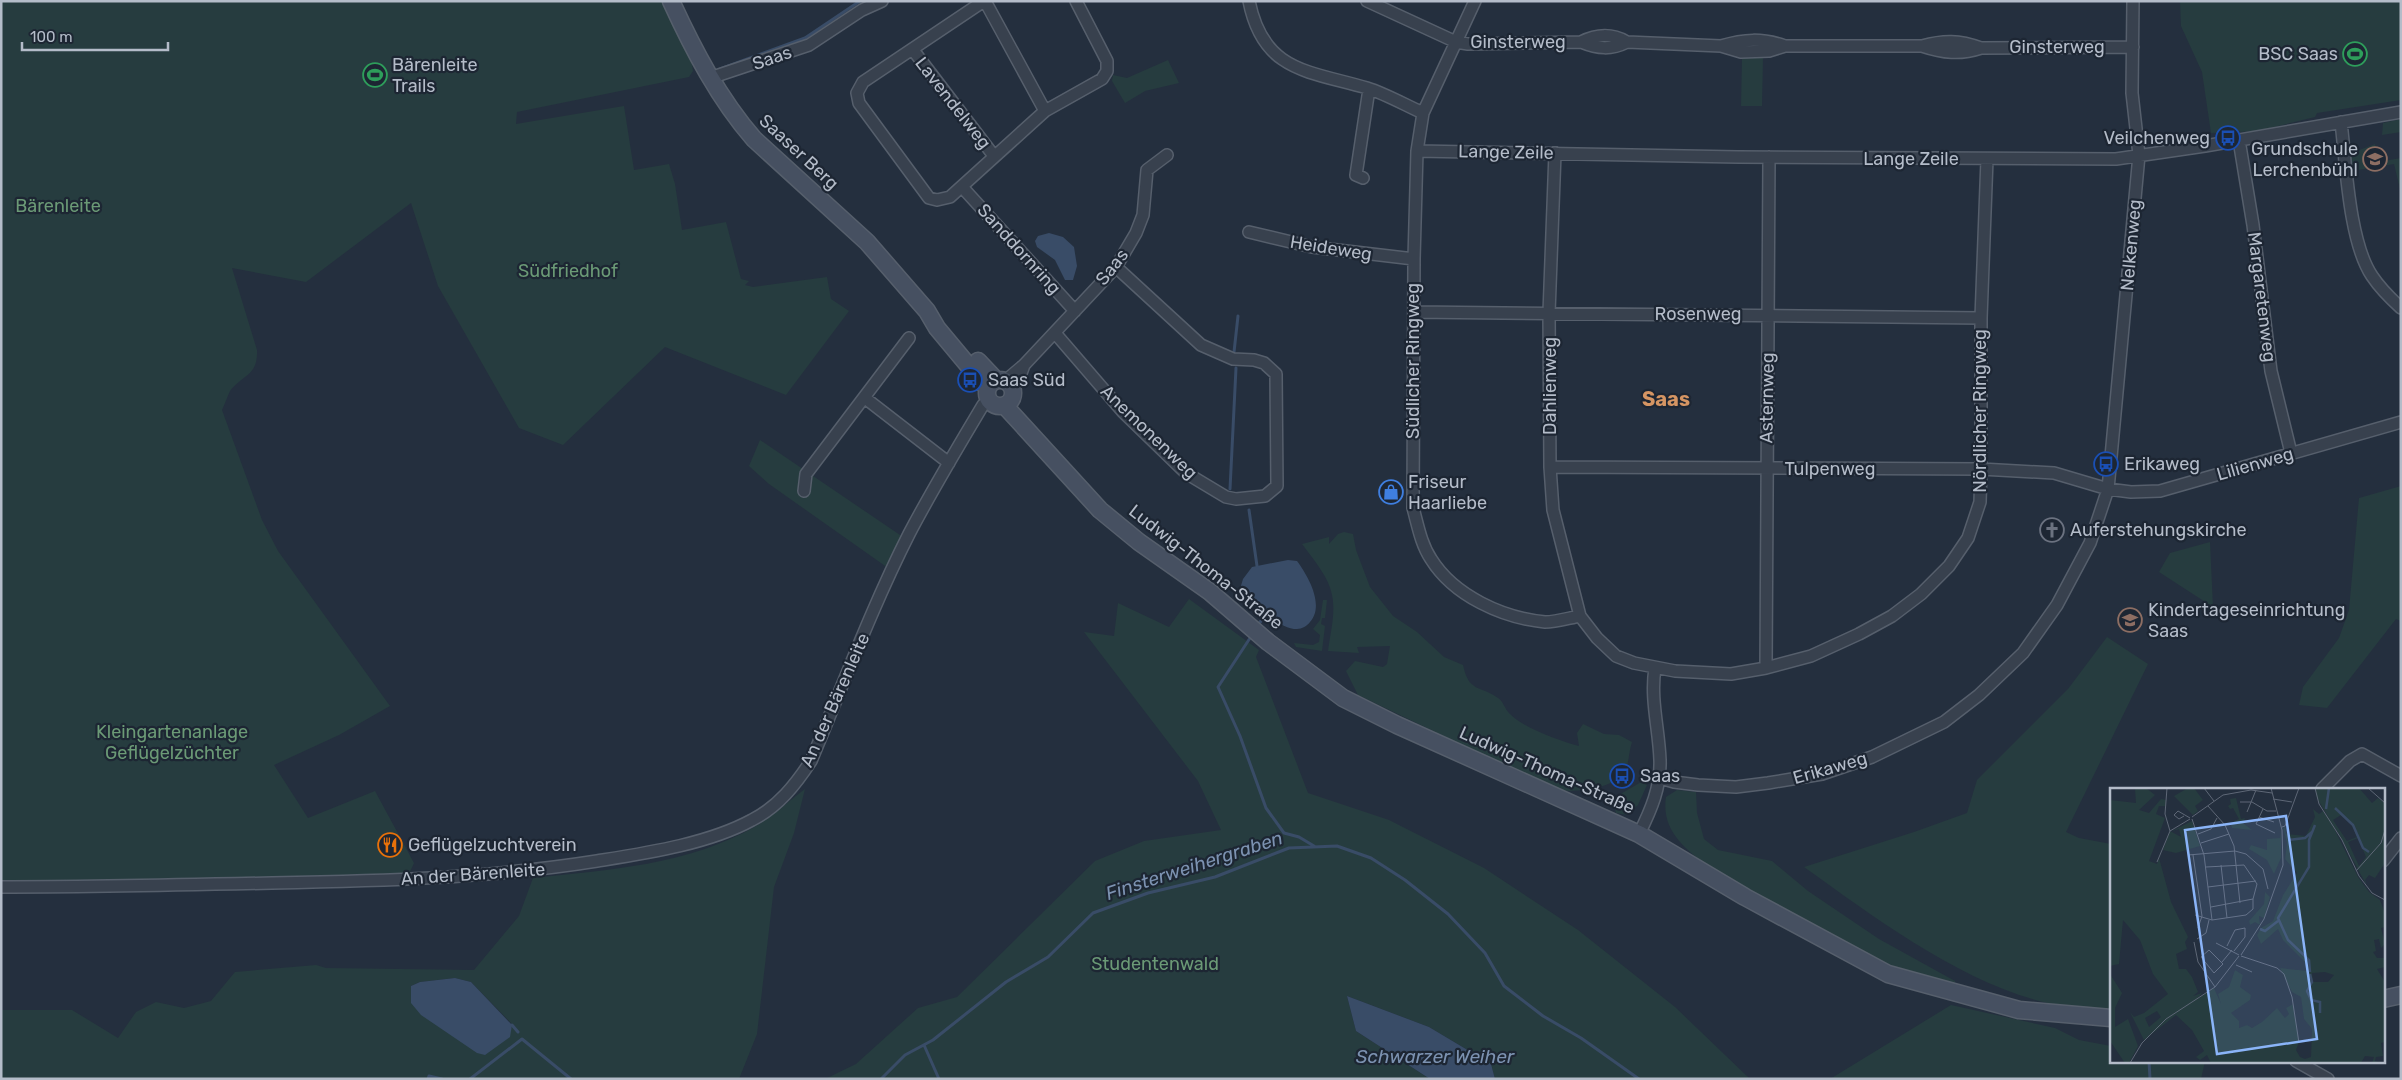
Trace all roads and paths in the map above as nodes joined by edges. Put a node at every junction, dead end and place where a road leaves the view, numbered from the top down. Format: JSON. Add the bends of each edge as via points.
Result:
{"nodes":[{"id":1,"x":671,"y":1,"type":"edge"},
{"id":2,"x":882,"y":1,"type":"edge"},
{"id":3,"x":984,"y":1,"type":"edge"},
{"id":4,"x":1076,"y":1,"type":"edge"},
{"id":5,"x":1249,"y":1,"type":"edge"},
{"id":6,"x":1367,"y":1,"type":"edge"},
{"id":7,"x":1475,"y":1,"type":"edge"},
{"id":8,"x":2134,"y":1,"type":"edge"},
{"id":9,"x":1456,"y":42,"type":"junction"},
{"id":10,"x":2133,"y":47,"type":"junction"},
{"id":11,"x":913,"y":50,"type":"junction"},
{"id":12,"x":710,"y":78,"type":"junction"},
{"id":13,"x":1369,"y":88,"type":"junction"},
{"id":14,"x":1045,"y":111,"type":"junction"},
{"id":15,"x":2401,"y":112,"type":"edge"},
{"id":16,"x":1423,"y":114,"type":"junction"},
{"id":17,"x":2341,"y":122,"type":"junction"},
{"id":18,"x":2239,"y":140,"type":"junction"},
{"id":19,"x":1417,"y":151,"type":"junction"},
{"id":20,"x":1555,"y":153,"type":"junction"},
{"id":21,"x":1167,"y":155,"type":"dead end"},
{"id":22,"x":2140,"y":155,"type":"junction"},
{"id":23,"x":994,"y":156,"type":"junction"},
{"id":24,"x":1769,"y":158,"type":"junction"},
{"id":25,"x":1987,"y":159,"type":"junction"},
{"id":26,"x":1363,"y":178,"type":"dead end"},
{"id":27,"x":963,"y":188,"type":"junction"},
{"id":28,"x":1249,"y":232,"type":"dead end"},
{"id":29,"x":1414,"y":259,"type":"junction"},
{"id":30,"x":1116,"y":267,"type":"junction"},
{"id":31,"x":2401,"y":308,"type":"edge"},
{"id":32,"x":1075,"y":311,"type":"junction"},
{"id":33,"x":1414,"y":312,"type":"junction"},
{"id":34,"x":1549,"y":313,"type":"junction"},
{"id":35,"x":1767,"y":314,"type":"junction"},
{"id":36,"x":1981,"y":318,"type":"junction"},
{"id":37,"x":1055,"y":332,"type":"junction"},
{"id":38,"x":909,"y":338,"type":"dead end"},
{"id":39,"x":1001,"y":392,"type":"junction"},
{"id":40,"x":865,"y":398,"type":"junction"},
{"id":41,"x":2401,"y":422,"type":"edge"},
{"id":42,"x":2291,"y":453,"type":"junction"},
{"id":43,"x":949,"y":463,"type":"junction"},
{"id":44,"x":1550,"y":467,"type":"junction"},
{"id":45,"x":1766,"y":469,"type":"junction"},
{"id":46,"x":1981,"y":469,"type":"junction"},
{"id":47,"x":2108,"y":489,"type":"junction"},
{"id":48,"x":804,"y":491,"type":"dead end"},
{"id":49,"x":1580,"y":616,"type":"junction"},
{"id":50,"x":1655,"y":668,"type":"junction"},
{"id":51,"x":1766,"y":668,"type":"junction"},
{"id":52,"x":2401,"y":776,"type":"edge"},
{"id":53,"x":1660,"y":778,"type":"junction"},
{"id":54,"x":2323,"y":788,"type":"edge"},
{"id":55,"x":1639,"y":834,"type":"junction"},
{"id":56,"x":2401,"y":838,"type":"edge"},
{"id":57,"x":2384,"y":860,"type":"edge"},
{"id":58,"x":1,"y":887,"type":"edge"},
{"id":59,"x":2401,"y":995,"type":"edge"},
{"id":60,"x":2384,"y":998,"type":"edge"},
{"id":61,"x":2110,"y":1018,"type":"edge"},
{"id":62,"x":2298,"y":1062,"type":"edge"},
{"id":63,"x":2328,"y":1079,"type":"edge"}],
"edges":[{"from":1,"to":12,"type":"street","name":"Saaser Berg"},
{"from":2,"to":12,"type":"street","name":"Saas","via":[[862,10],[809,45]]},
{"from":3,"to":11,"type":"street","name":"Sanddornring"},
{"from":3,"to":14,"type":"street"},
{"from":4,"to":14,"type":"street","name":"Sanddornring","via":[[1107,62],[1107,71],[1102,79]]},
{"from":5,"to":13,"type":"street","via":[[1252,19],[1268,46],[1299,77]]},
{"from":6,"to":9,"type":"street"},
{"from":7,"to":9,"type":"street","name":"Südlicher Ringweg"},
{"from":8,"to":10,"type":"street","name":"Nelkenweg"},
{"from":9,"to":10,"type":"street","name":"Ginsterweg","via":[[1581,42],[1594,36],[1612,35],[1627,42],[1720,46],[1741,40],[1767,40],[1785,46],[1922,46],[1952,53],[1981,48]]},
{"from":9,"to":16,"type":"street","name":"Südlicher Ringweg"},
{"from":10,"to":22,"type":"street","name":"Nelkenweg","via":[[2132,93]]},
{"from":11,"to":23,"type":"street","name":"Lavendelweg"},
{"from":11,"to":27,"type":"street","name":"Sanddornring","via":[[863,82],[857,94],[859,103],[929,198],[950,197]]},
{"from":12,"to":39,"type":"street","name":"Saaser Berg","via":[[754,140],[867,242],[927,310],[937,328]]},
{"from":13,"to":16,"type":"street"},
{"from":13,"to":26,"type":"street","via":[[1356,175]]},
{"from":14,"to":23,"type":"street","name":"Sanddornring"},
{"from":15,"to":17,"type":"street","name":"Lange Zeile"},
{"from":16,"to":19,"type":"street","name":"Südlicher Ringweg"},
{"from":17,"to":18,"type":"street","name":"Lange Zeile"},
{"from":17,"to":31,"type":"street","via":[[2360,247],[2371,275]]},
{"from":18,"to":22,"type":"street","name":"Lange Zeile"},
{"from":18,"to":42,"type":"street","name":"Margaretenweg","via":[[2272,371]]},
{"from":19,"to":20,"type":"street","name":"Lange Zeile"},
{"from":19,"to":29,"type":"street","name":"Südlicher Ringweg"},
{"from":20,"to":24,"type":"street","name":"Lange Zeile"},
{"from":20,"to":34,"type":"street","name":"Dahlienweg"},
{"from":21,"to":30,"type":"street","name":"Saas","via":[[1147,170],[1143,215],[1136,234]]},
{"from":22,"to":25,"type":"street","name":"Lange Zeile","via":[[2116,159]]},
{"from":22,"to":47,"type":"street","name":"Nelkenweg"},
{"from":23,"to":27,"type":"street","name":"Sanddornring"},
{"from":24,"to":25,"type":"street","name":"Lange Zeile"},
{"from":24,"to":35,"type":"street","name":"Asternweg"},
{"from":25,"to":36,"type":"street","name":"Nördlicher Ringweg"},
{"from":27,"to":32,"type":"street","name":"Sanddornring"},
{"from":28,"to":29,"type":"street","name":"Heideweg","via":[[1312,247]]},
{"from":29,"to":33,"type":"street","name":"Südlicher Ringweg"},
{"from":30,"to":32,"type":"street","name":"Saas"},
{"from":30,"to":37,"type":"street","name":"Anemonenweg","via":[[1201,345],[1233,359],[1264,363],[1276,374],[1276,486],[1266,496],[1236,499],[1226,497],[1186,474],[1123,412]]},
{"from":32,"to":37,"type":"street","name":"Saas"},
{"from":33,"to":34,"type":"street","name":"Rosenweg"},
{"from":33,"to":49,"type":"street","name":"Südlicher Ringweg","via":[[1413,508],[1421,538],[1431,558],[1447,580],[1492,608],[1547,622]]},
{"from":34,"to":35,"type":"street","name":"Rosenweg"},
{"from":34,"to":44,"type":"street","name":"Dahlienweg"},
{"from":35,"to":36,"type":"street","name":"Rosenweg"},
{"from":35,"to":45,"type":"street","name":"Asternweg"},
{"from":36,"to":46,"type":"street","name":"Nördlicher Ringweg"},
{"from":37,"to":39,"type":"street","name":"Saas","via":[[1024,365],[1020,376]]},
{"from":38,"to":40,"type":"street"},
{"from":39,"to":43,"type":"street","name":"An der Bärenleite","via":[[983,405]]},
{"from":39,"to":55,"type":"street","name":"Ludwig-Thoma-Straße","via":[[1021,425],[1100,510],[1343,698]]},
{"from":40,"to":43,"type":"street"},
{"from":40,"to":48,"type":"street","via":[[806,474]]},
{"from":41,"to":42,"type":"street","name":"Lilienweg"},
{"from":42,"to":47,"type":"street","name":"Lilienweg","via":[[2160,491]]},
{"from":43,"to":58,"type":"street","name":"An der Bärenleite","via":[[883,590],[811,760],[781,799],[761,815],[736,828],[629,856],[480,876],[336,882]]},
{"from":44,"to":45,"type":"street","name":"Tulpenweg"},
{"from":44,"to":49,"type":"street","name":"Dahlienweg","via":[[1553,510]]},
{"from":45,"to":46,"type":"street","name":"Tulpenweg"},
{"from":45,"to":51,"type":"street","name":"Asternweg"},
{"from":46,"to":47,"type":"street","name":"Tulpenweg","via":[[2054,473]]},
{"from":46,"to":51,"type":"street","name":"Nördlicher Ringweg","via":[[1980,502],[1968,538],[1949,566],[1921,594],[1892,616],[1859,634],[1811,656]]},
{"from":47,"to":53,"type":"street","name":"Erikaweg","via":[[2090,543],[2057,605],[2023,653],[1979,696],[1944,722],[1872,757],[1822,774],[1736,787]]},
{"from":49,"to":50,"type":"street","name":"Nördlicher Ringweg","via":[[1616,656]]},
{"from":50,"to":51,"type":"street","name":"Nördlicher Ringweg","via":[[1732,674]]},
{"from":50,"to":53,"type":"street"},
{"from":52,"to":54,"type":"street","via":[[2362,754],[2350,761]]},
{"from":53,"to":55,"type":"street","via":[[1654,804]]},
{"from":55,"to":61,"type":"street","name":"Ludwig-Thoma-Straße","via":[[1744,897],[1888,974],[2020,1010]]},
{"from":56,"to":57,"type":"street"},
{"from":59,"to":60,"type":"street"},
{"from":62,"to":63,"type":"street"}]}
